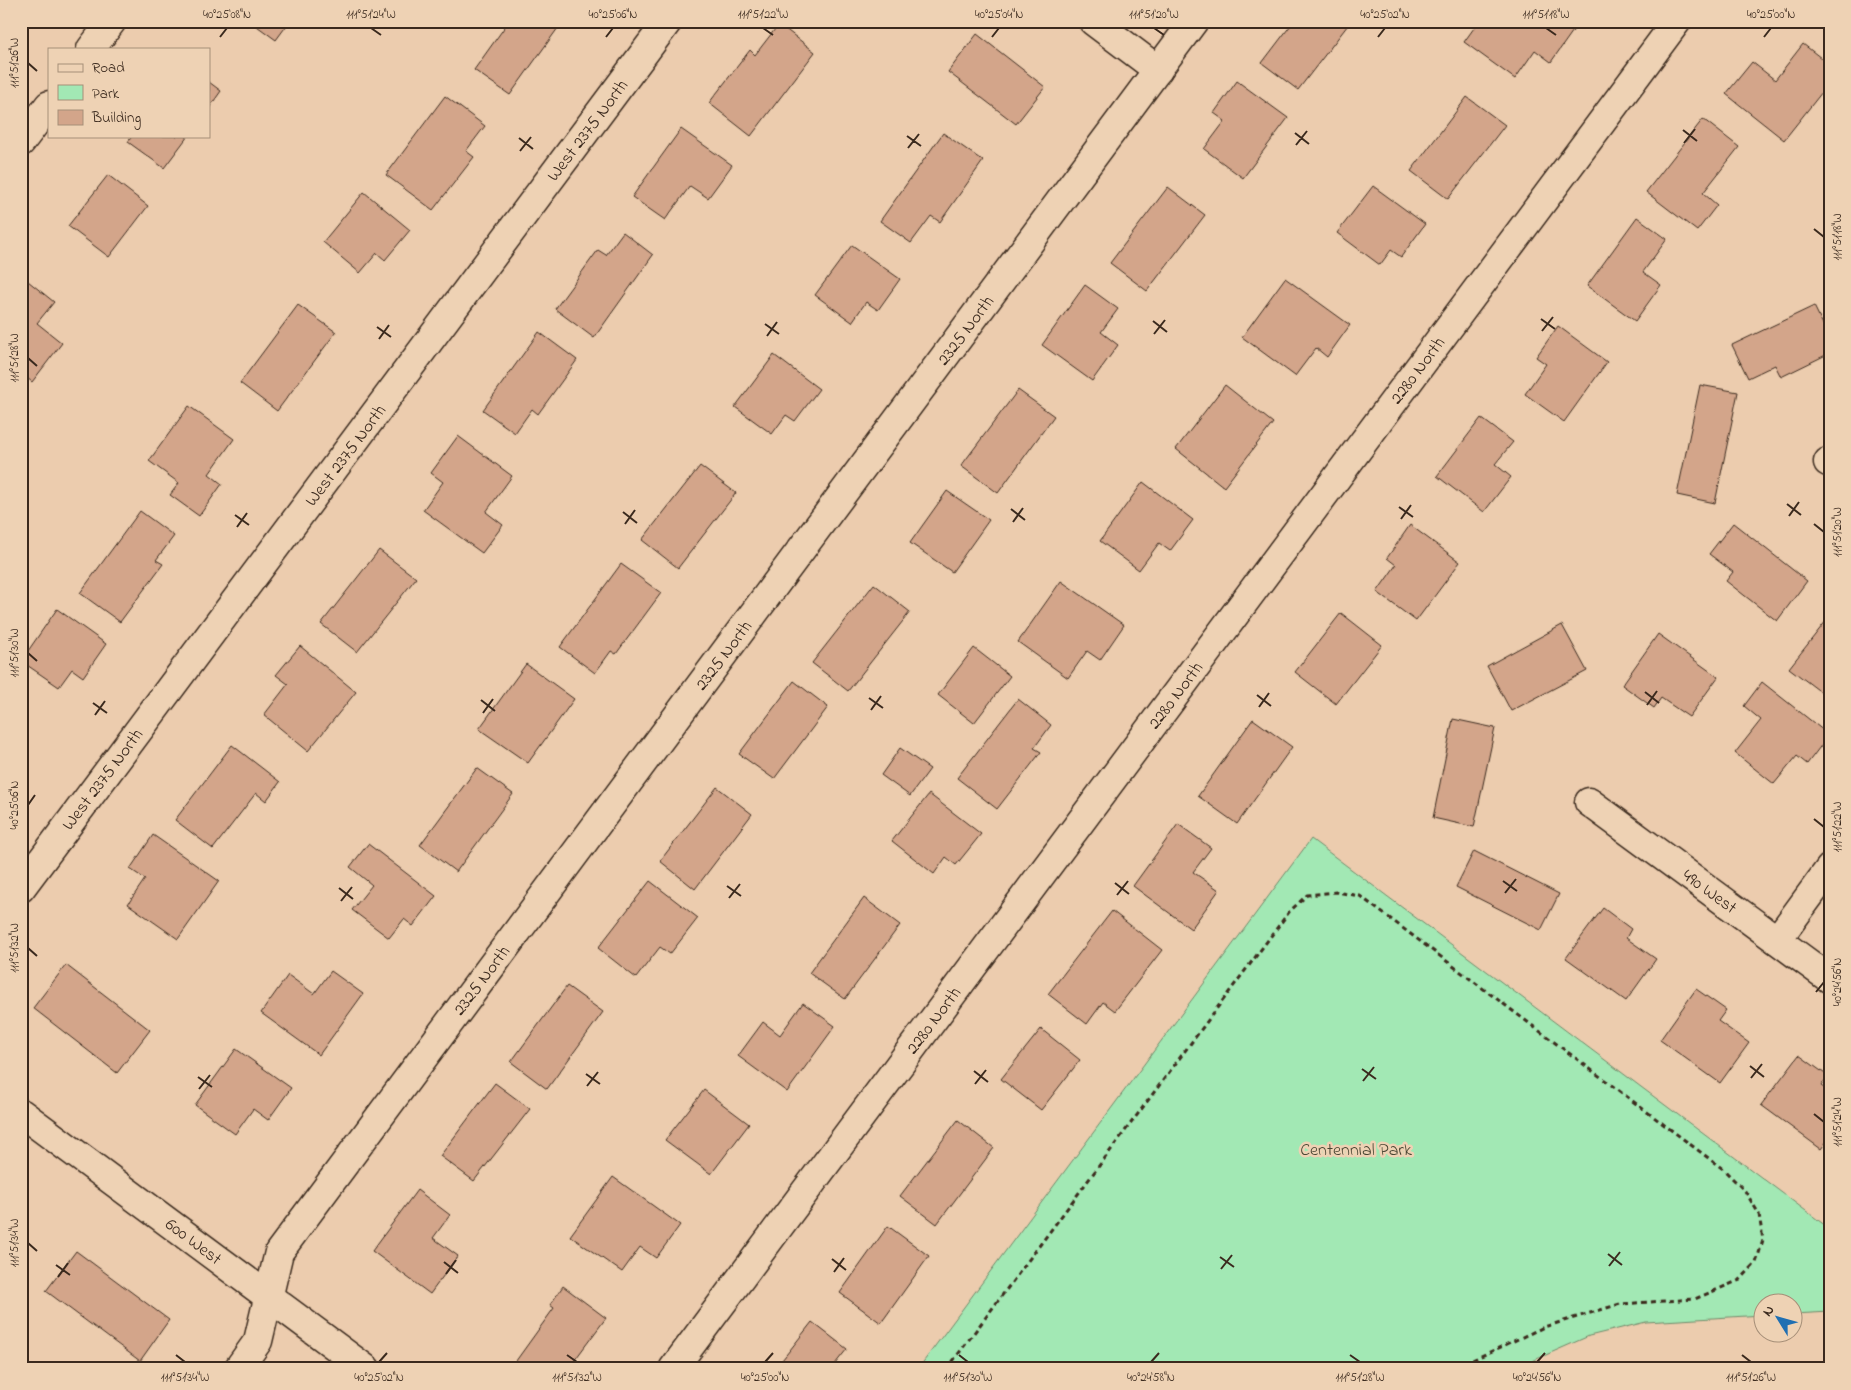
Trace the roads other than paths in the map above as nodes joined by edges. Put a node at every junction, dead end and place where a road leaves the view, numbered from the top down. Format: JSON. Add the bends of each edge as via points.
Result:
{"nodes":[{"id":1,"x":112,"y":21,"type":"edge"},
{"id":2,"x":668,"y":21,"type":"edge"},
{"id":3,"x":1093,"y":21,"type":"edge"},
{"id":4,"x":1194,"y":21,"type":"edge"},
{"id":5,"x":1677,"y":21,"type":"edge"},
{"id":6,"x":92,"y":48,"type":"edge"},
{"id":7,"x":1158,"y":70,"type":"junction"},
{"id":8,"x":48,"y":106,"type":"edge"},
{"id":9,"x":21,"y":142,"type":"edge"},
{"id":10,"x":1589,"y":802,"type":"dead end"},
{"id":11,"x":1830,"y":868,"type":"edge"},
{"id":12,"x":21,"y":888,"type":"edge"},
{"id":13,"x":1777,"y":940,"type":"junction"},
{"id":14,"x":1830,"y":979,"type":"edge"},
{"id":15,"x":21,"y":1113,"type":"edge"},
{"id":16,"x":268,"y":1296,"type":"junction"},
{"id":17,"x":238,"y":1369,"type":"edge"},
{"id":18,"x":366,"y":1369,"type":"edge"},
{"id":19,"x":673,"y":1369,"type":"edge"}],
"edges":[{"from":1,"to":6,"type":"street"},
{"from":2,"to":12,"type":"street","name":"West 2375 North"},
{"from":3,"to":7,"type":"street"},
{"from":4,"to":7,"type":"street","name":"2325 North"},
{"from":5,"to":19,"type":"street","name":"2280 North"},
{"from":7,"to":16,"type":"street","name":"2325 North","via":[[278,1252]]},
{"from":8,"to":9,"type":"street"},
{"from":10,"to":13,"type":"street","name":"490 West"},
{"from":11,"to":13,"type":"street"},
{"from":13,"to":14,"type":"street","name":"490 West"},
{"from":15,"to":16,"type":"street","name":"600 West"},
{"from":16,"to":17,"type":"street","name":"2325 North","via":[[258,1341]]},
{"from":16,"to":18,"type":"street","name":"600 West"}]}
